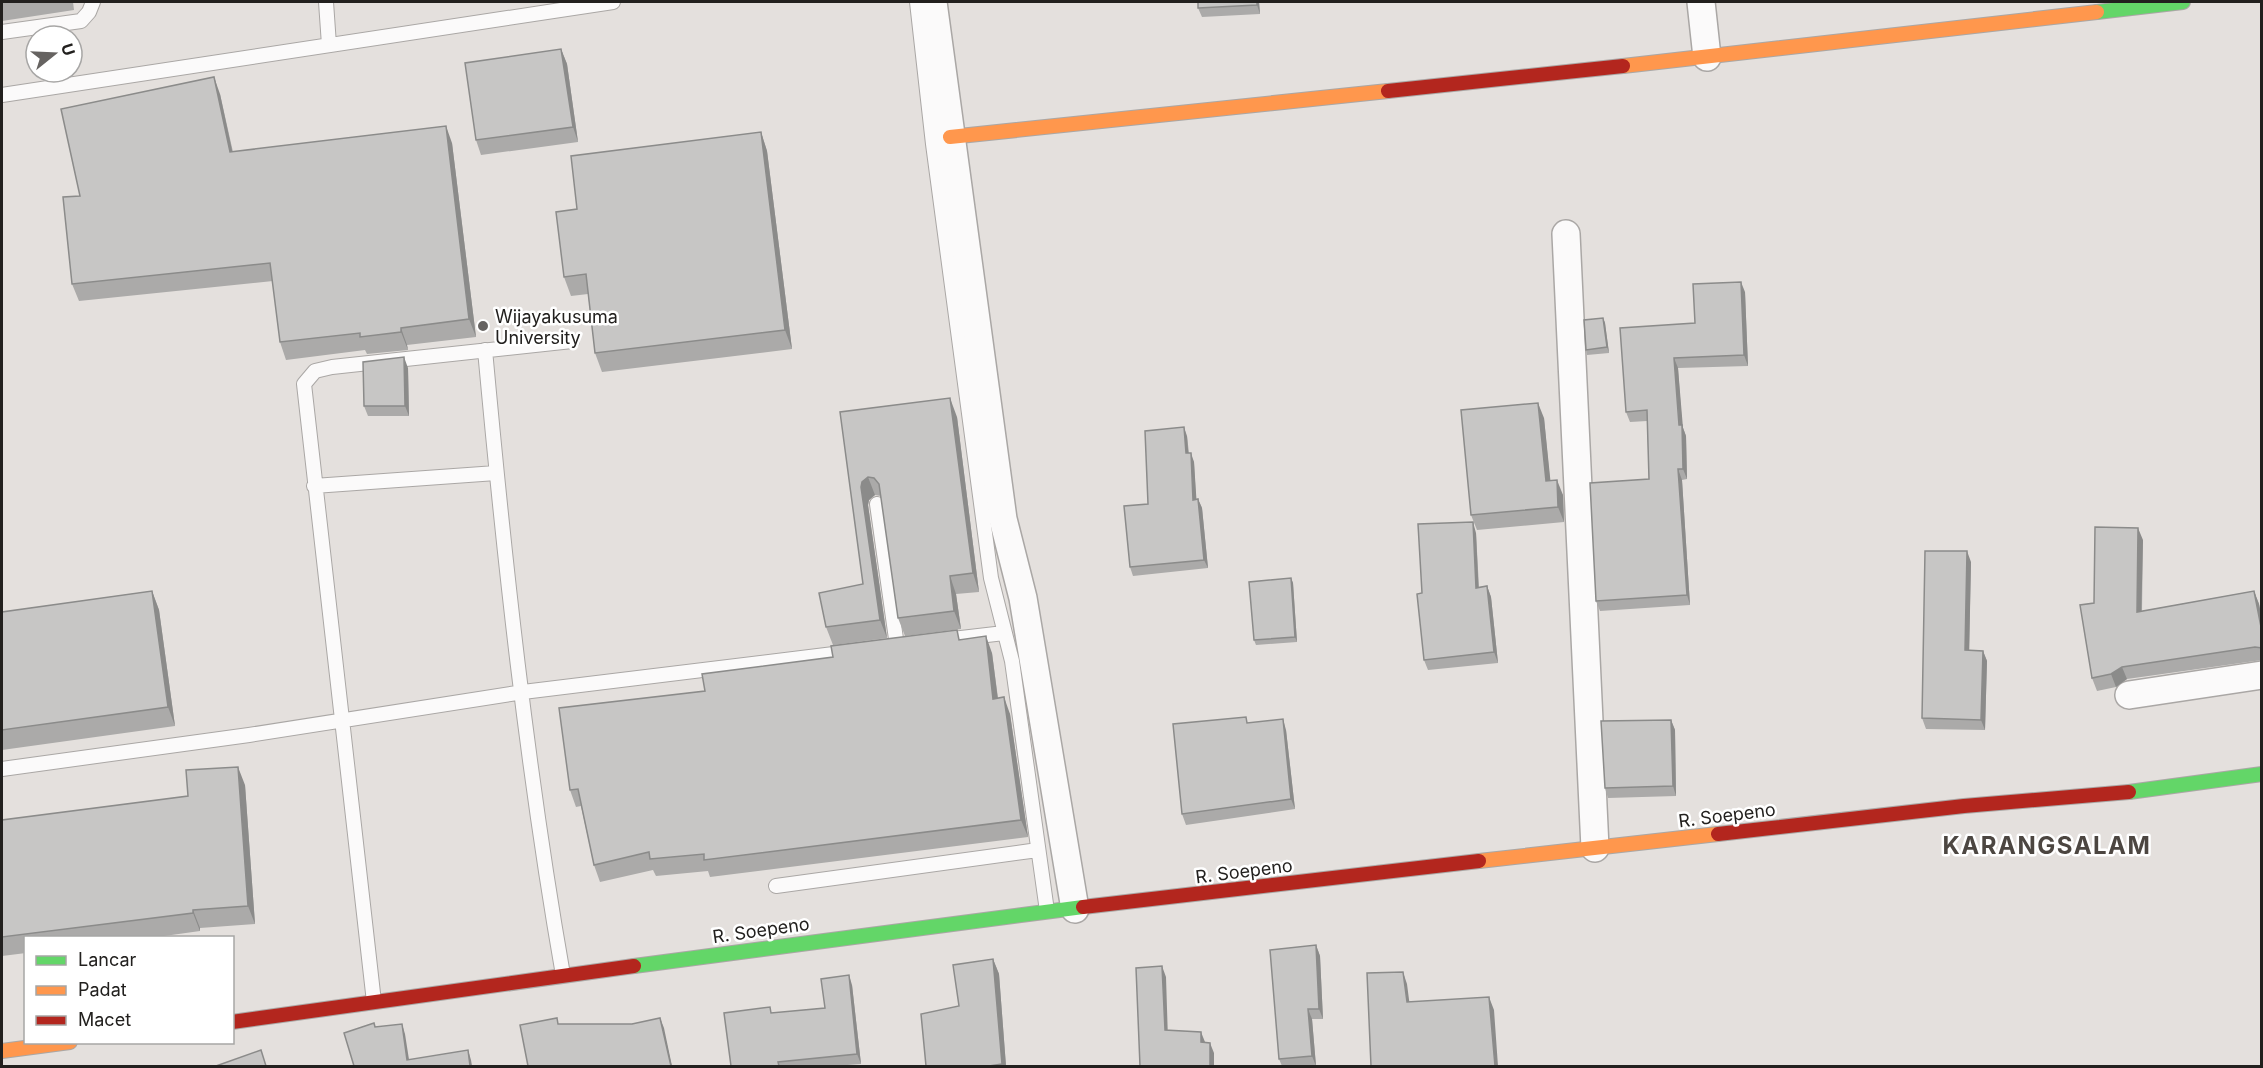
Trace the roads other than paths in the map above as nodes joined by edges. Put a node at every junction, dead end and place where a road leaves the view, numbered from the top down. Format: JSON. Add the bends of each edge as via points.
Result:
{"nodes":[{"id":1,"x":93,"y":2,"type":"edge"},
{"id":2,"x":326,"y":2,"type":"edge"},
{"id":3,"x":613,"y":2,"type":"edge"},
{"id":4,"x":917,"y":2,"type":"edge"},
{"id":5,"x":933,"y":2,"type":"edge"},
{"id":6,"x":1701,"y":2,"type":"edge"},
{"id":7,"x":2183,"y":2,"type":"edge"},
{"id":8,"x":586,"y":4,"type":"edge"},
{"id":9,"x":2,"y":32,"type":"edge"},
{"id":10,"x":329,"y":45,"type":"junction"},
{"id":11,"x":1707,"y":57,"type":"junction"},
{"id":12,"x":2,"y":95,"type":"edge"},
{"id":13,"x":950,"y":137,"type":"junction"},
{"id":14,"x":1566,"y":234,"type":"dead end"},
{"id":15,"x":572,"y":341,"type":"dead end"},
{"id":16,"x":485,"y":350,"type":"junction"},
{"id":17,"x":496,"y":473,"type":"junction"},
{"id":18,"x":314,"y":486,"type":"junction"},
{"id":19,"x":877,"y":504,"type":"edge"},
{"id":20,"x":1004,"y":633,"type":"junction"},
{"id":21,"x":933,"y":642,"type":"edge"},
{"id":22,"x":897,"y":646,"type":"edge"},
{"id":23,"x":862,"y":650,"type":"edge"},
{"id":24,"x":2262,"y":675,"type":"edge"},
{"id":25,"x":523,"y":692,"type":"junction"},
{"id":26,"x":2129,"y":695,"type":"dead end"},
{"id":27,"x":342,"y":720,"type":"junction"},
{"id":28,"x":2,"y":769,"type":"edge"},
{"id":29,"x":2262,"y":774,"type":"edge"},
{"id":30,"x":1595,"y":848,"type":"junction"},
{"id":31,"x":1038,"y":850,"type":"junction"},
{"id":32,"x":776,"y":886,"type":"dead end"},
{"id":33,"x":1075,"y":909,"type":"junction"},
{"id":34,"x":1047,"y":913,"type":"junction"},
{"id":35,"x":562,"y":975,"type":"junction"},
{"id":36,"x":374,"y":1004,"type":"junction"},
{"id":37,"x":234,"y":1022,"type":"edge"},
{"id":38,"x":55,"y":1044,"type":"edge"},
{"id":39,"x":2,"y":1051,"type":"edge"}],
"edges":[{"from":1,"to":9,"type":"lane","via":[[81,21]]},
{"from":2,"to":10,"type":"lane"},
{"from":3,"to":8,"type":"lane"},
{"from":4,"to":20,"type":"lane","via":[[991,578]]},
{"from":5,"to":13,"type":"street"},
{"from":6,"to":11,"type":"street"},
{"from":7,"to":11,"type":"street"},
{"from":8,"to":10,"type":"lane"},
{"from":10,"to":12,"type":"lane"},
{"from":11,"to":13,"type":"street"},
{"from":13,"to":33,"type":"street","via":[[1003,519],[1025,609]]},
{"from":14,"to":30,"type":"street"},
{"from":15,"to":16,"type":"lane"},
{"from":16,"to":17,"type":"lane"},
{"from":16,"to":18,"type":"lane","via":[[315,371],[304,384]]},
{"from":17,"to":18,"type":"lane"},
{"from":17,"to":25,"type":"lane"},
{"from":18,"to":27,"type":"lane"},
{"from":19,"to":22,"type":"lane"},
{"from":20,"to":21,"type":"lane"},
{"from":20,"to":31,"type":"lane","via":[[1012,661]]},
{"from":23,"to":25,"type":"lane"},
{"from":24,"to":26,"type":"street"},
{"from":25,"to":27,"type":"lane"},
{"from":25,"to":35,"type":"lane"},
{"from":27,"to":28,"type":"lane"},
{"from":27,"to":36,"type":"lane"},
{"from":29,"to":30,"type":"street","name":"R. Soepeno","via":[[2129,792],[1964,806]]},
{"from":30,"to":33,"type":"street","name":"R. Soepeno"},
{"from":31,"to":32,"type":"lane"},
{"from":31,"to":34,"type":"lane"},
{"from":33,"to":34,"type":"street","name":"R. Soepeno"},
{"from":34,"to":35,"type":"street","name":"R. Soepeno","via":[[983,918]]},
{"from":35,"to":36,"type":"street","name":"R. Soepeno"},
{"from":36,"to":37,"type":"street","name":"R. Soepeno"},
{"from":38,"to":39,"type":"street"}]}
